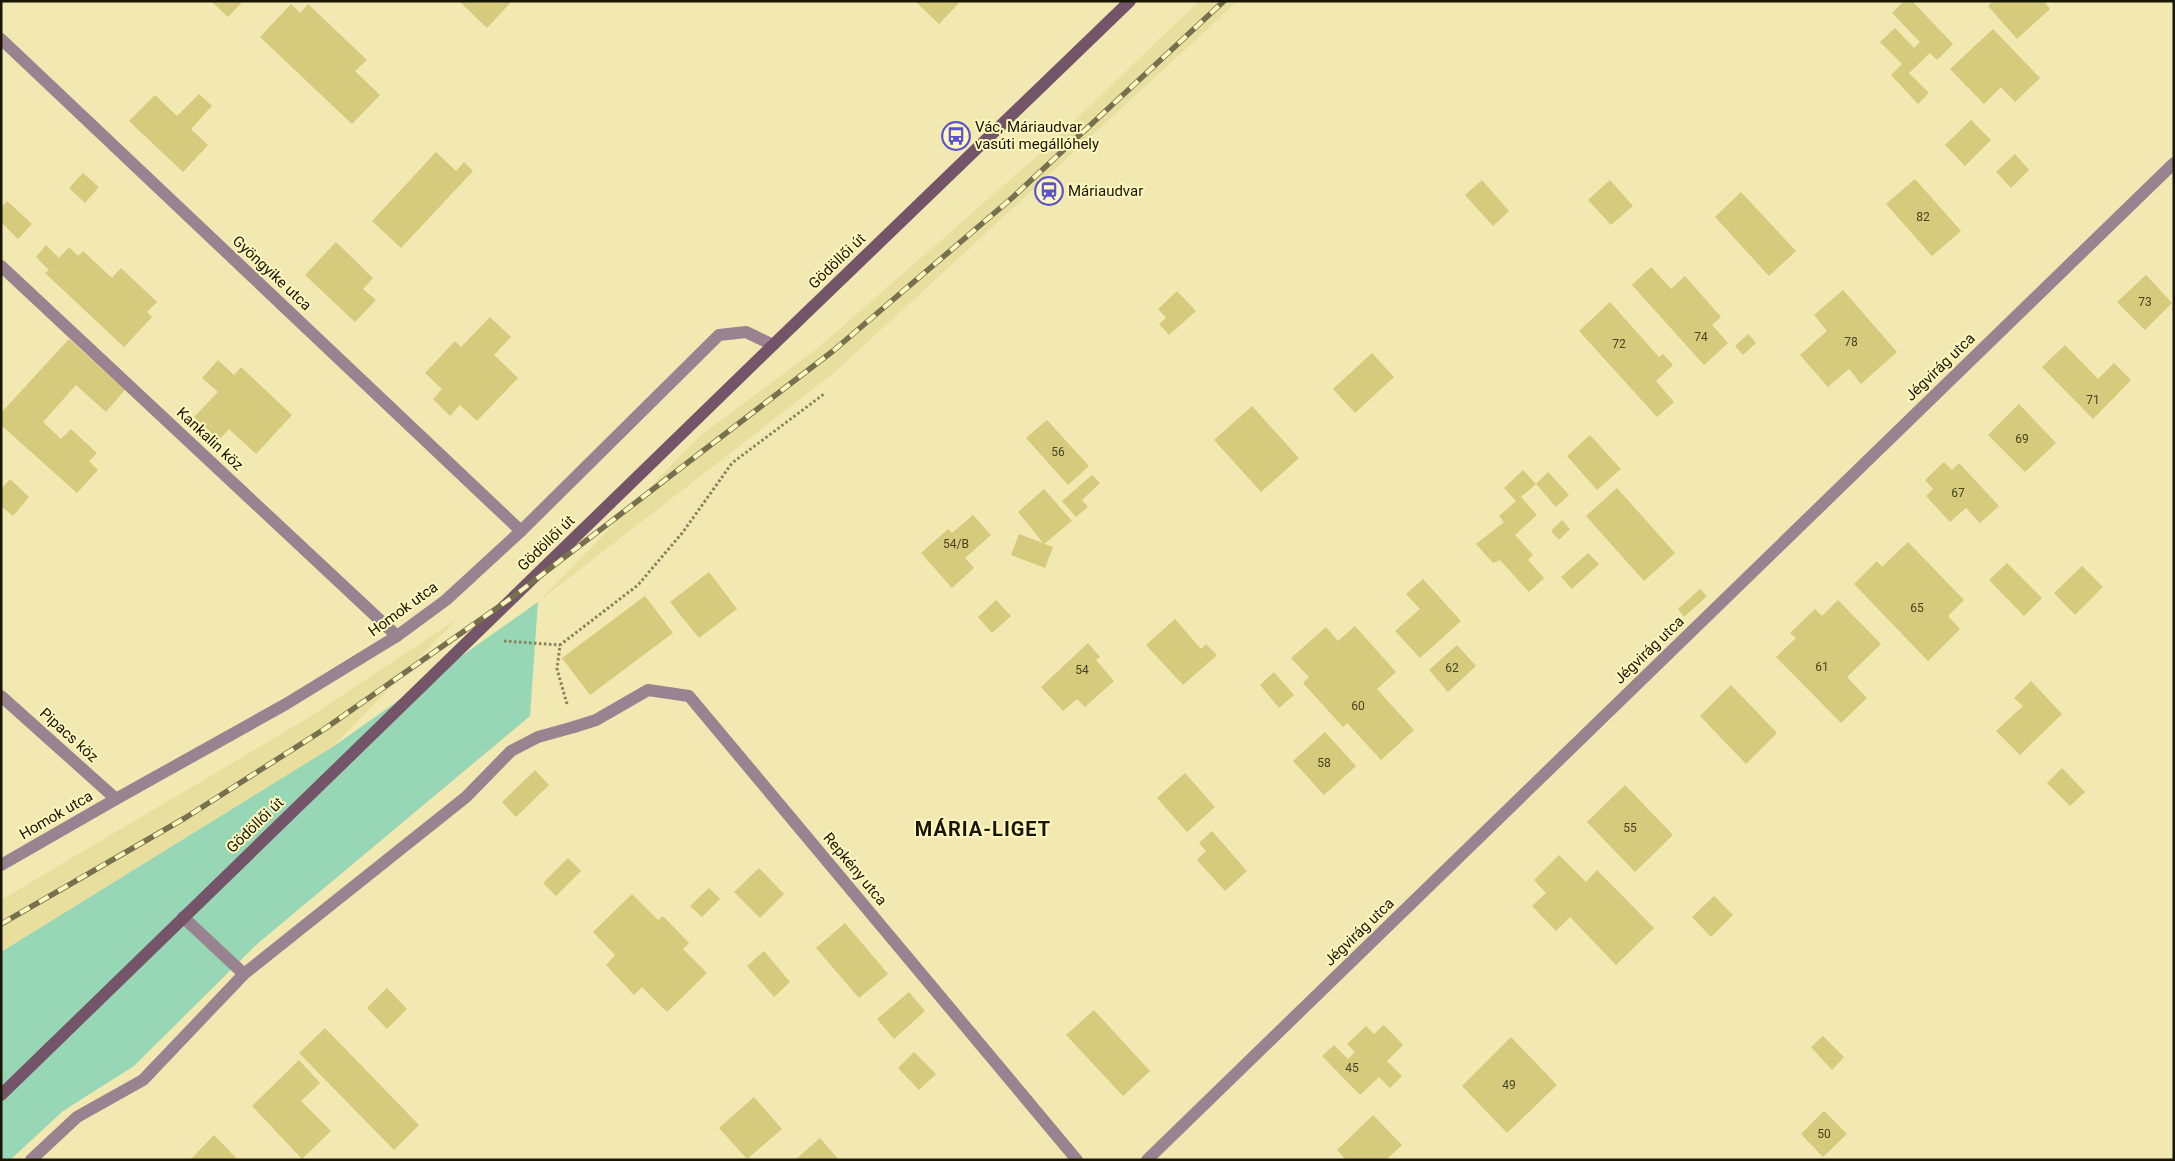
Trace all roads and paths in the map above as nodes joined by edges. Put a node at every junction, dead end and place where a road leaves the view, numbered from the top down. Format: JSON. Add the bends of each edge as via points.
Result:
{"nodes":[{"id":1,"x":1130,"y":1,"type":"edge"},
{"id":2,"x":1,"y":39,"type":"edge"},
{"id":3,"x":2174,"y":163,"type":"edge"},
{"id":4,"x":1,"y":266,"type":"edge"},
{"id":5,"x":772,"y":346,"type":"junction"},
{"id":6,"x":824,"y":394,"type":"dead end"},
{"id":7,"x":521,"y":531,"type":"junction"},
{"id":8,"x":397,"y":636,"type":"junction"},
{"id":9,"x":470,"y":638,"type":"junction"},
{"id":10,"x":560,"y":645,"type":"junction"},
{"id":11,"x":1,"y":696,"type":"edge"},
{"id":12,"x":574,"y":727,"type":"junction"},
{"id":13,"x":116,"y":799,"type":"junction"},
{"id":14,"x":1,"y":865,"type":"edge"},
{"id":15,"x":183,"y":917,"type":"junction"},
{"id":16,"x":244,"y":974,"type":"junction"},
{"id":17,"x":1,"y":1095,"type":"edge"},
{"id":18,"x":31,"y":1160,"type":"edge"},
{"id":19,"x":1077,"y":1160,"type":"edge"},
{"id":20,"x":1147,"y":1160,"type":"edge"}],
"edges":[{"from":1,"to":5,"type":"main road","name":"Gödöllői út"},
{"from":2,"to":7,"type":"street","name":"Gyöngyike utca"},
{"from":3,"to":20,"type":"street","name":"Jégvirág utca"},
{"from":4,"to":8,"type":"street","name":"Kankalin köz"},
{"from":5,"to":7,"type":"street","name":"Homok utca","via":[[746,332],[719,335]]},
{"from":5,"to":9,"type":"main road","name":"Gödöllői út"},
{"from":6,"to":10,"type":"path","via":[[732,463],[683,532],[638,584]]},
{"from":7,"to":8,"type":"street","name":"Homok utca","via":[[446,600]]},
{"from":8,"to":13,"type":"street","name":"Homok utca","via":[[286,704]]},
{"from":9,"to":10,"type":"path"},
{"from":9,"to":15,"type":"main road","name":"Gödöllői út"},
{"from":10,"to":12,"type":"path","via":[[557,670]]},
{"from":11,"to":13,"type":"street","name":"Pipacs köz"},
{"from":12,"to":16,"type":"street","name":"Repkény utca","via":[[538,736],[511,751],[466,797]]},
{"from":12,"to":19,"type":"street","name":"Repkény utca","via":[[596,720],[648,690],[689,696]]},
{"from":13,"to":14,"type":"street","name":"Homok utca"},
{"from":15,"to":16,"type":"street"},
{"from":15,"to":17,"type":"main road","name":"Gödöllői út"},
{"from":16,"to":18,"type":"street","name":"Repkény utca","via":[[142,1080],[77,1117]]}]}
